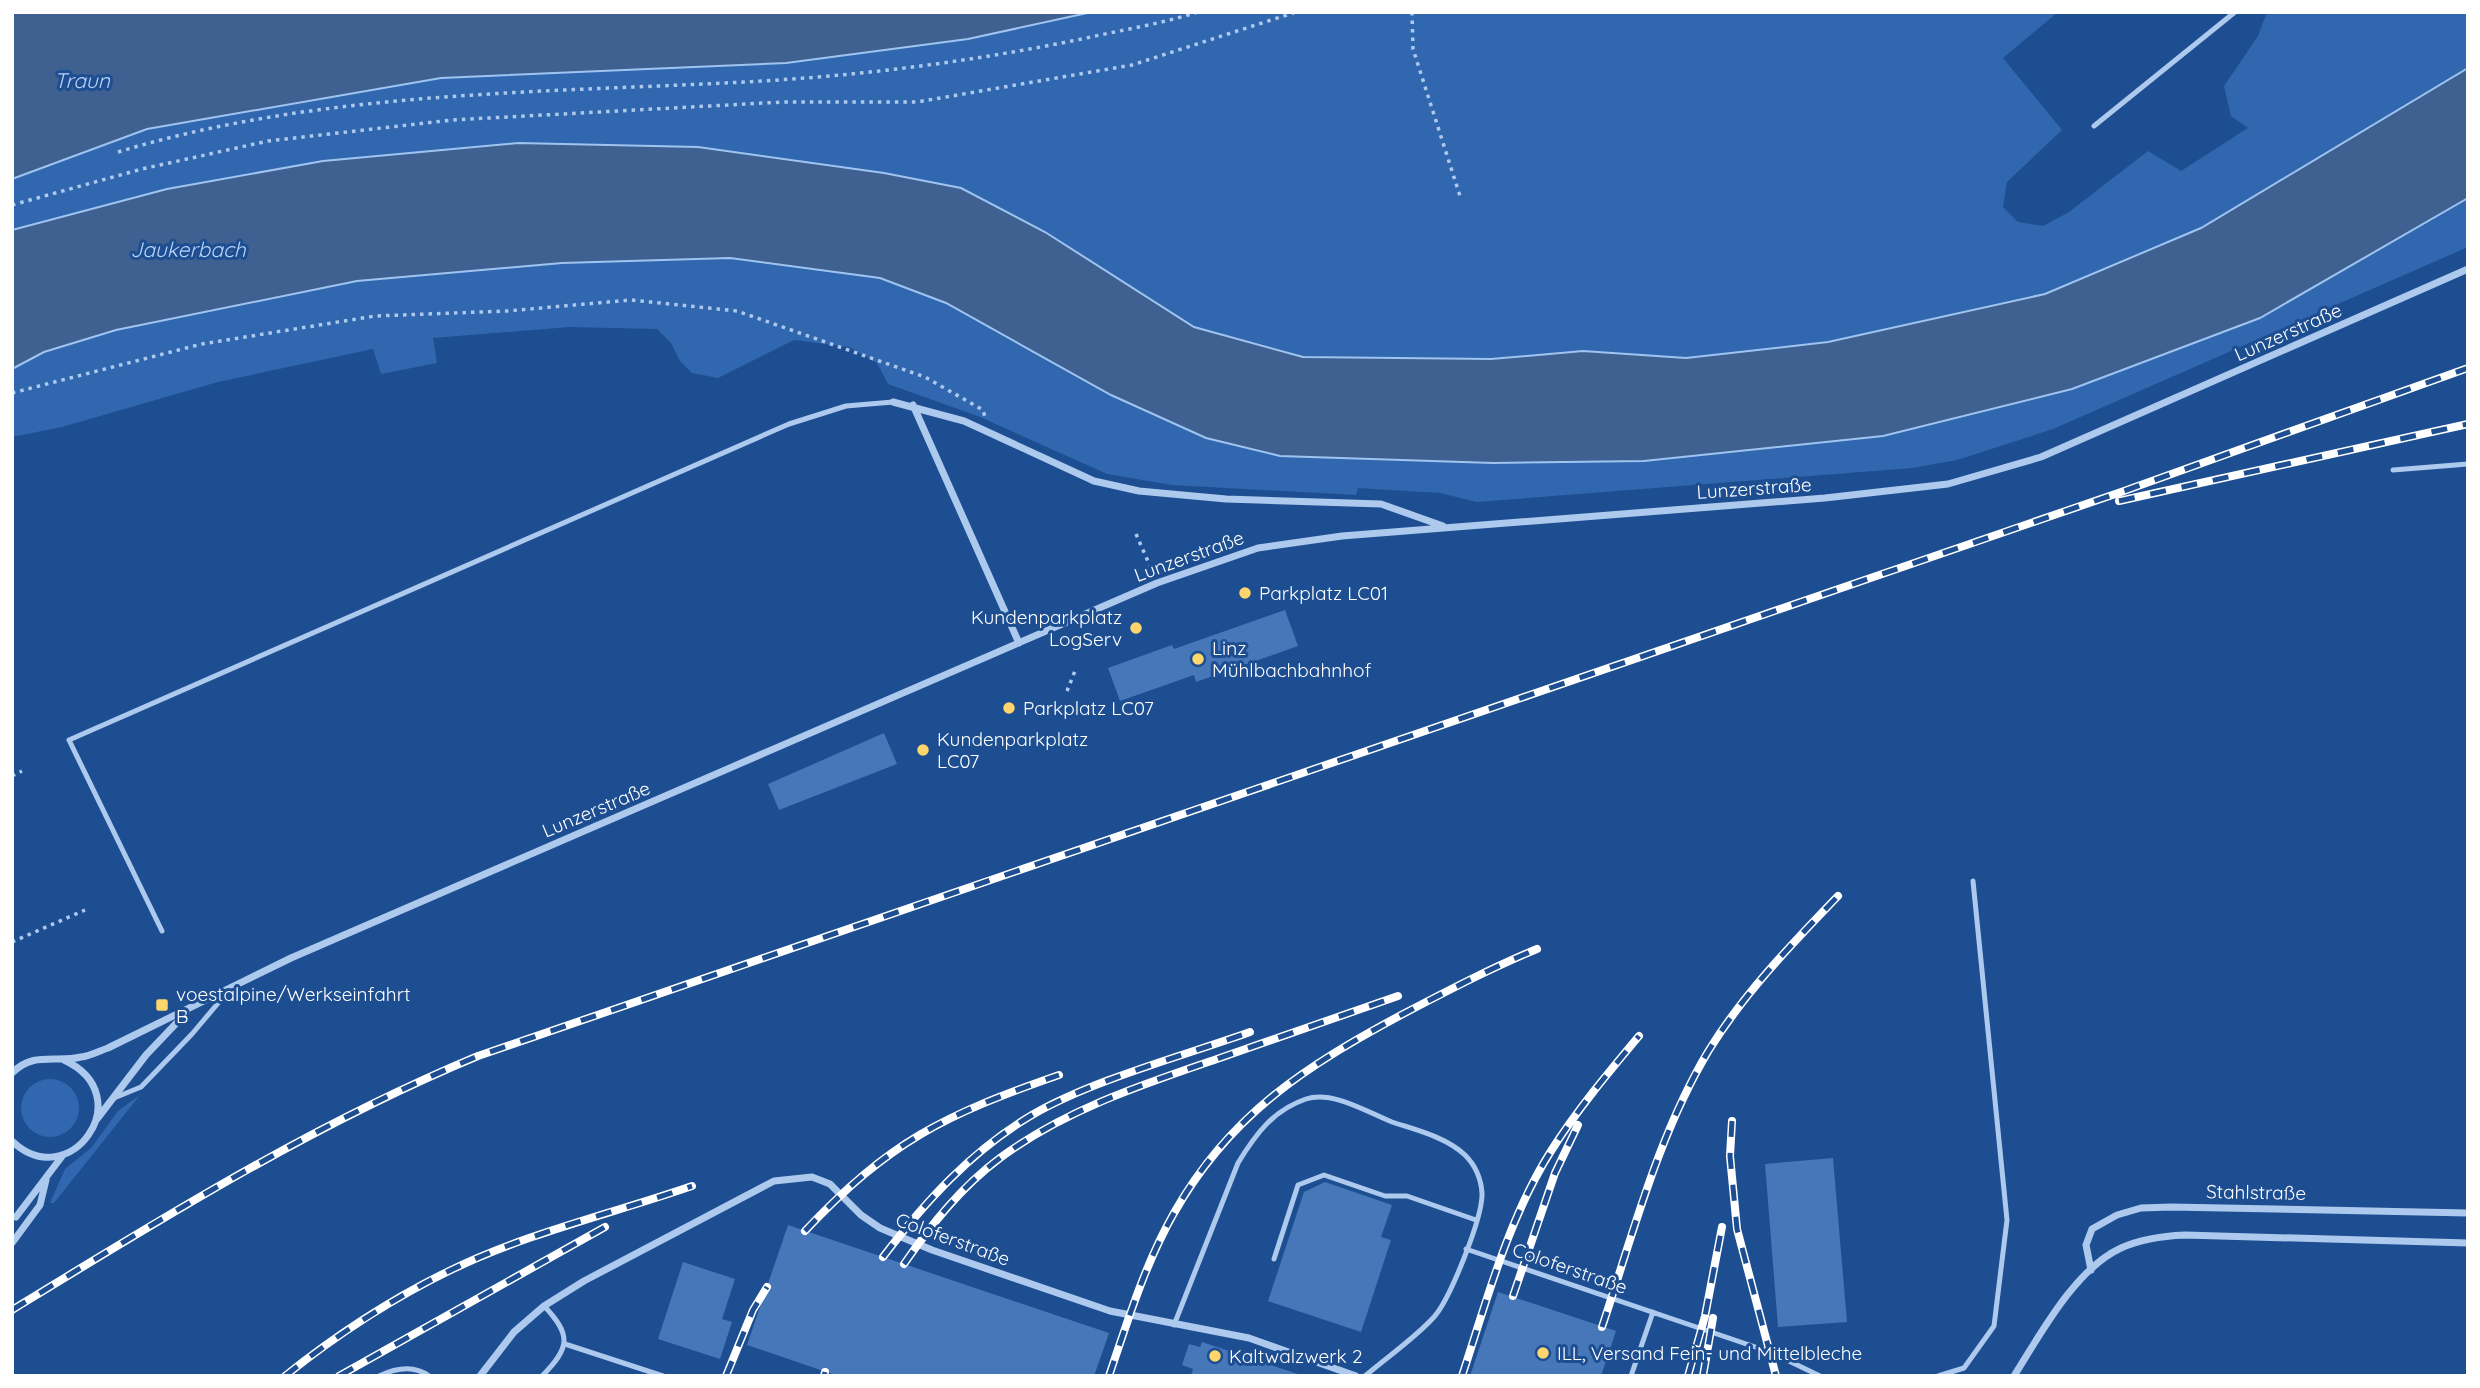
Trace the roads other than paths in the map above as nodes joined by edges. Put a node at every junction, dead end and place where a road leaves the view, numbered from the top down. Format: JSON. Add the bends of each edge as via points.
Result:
{"nodes":[{"id":1,"x":2235,"y":12,"type":"edge"},
{"id":2,"x":2094,"y":126,"type":"dead end"},
{"id":3,"x":2468,"y":269,"type":"edge"},
{"id":4,"x":893,"y":402,"type":"joint"},
{"id":5,"x":913,"y":405,"type":"junction"},
{"id":6,"x":2468,"y":464,"type":"edge"},
{"id":7,"x":2393,"y":470,"type":"dead end"},
{"id":8,"x":1447,"y":527,"type":"junction"},
{"id":9,"x":1019,"y":643,"type":"junction"},
{"id":10,"x":1973,"y":881,"type":"dead end"},
{"id":11,"x":162,"y":931,"type":"dead end"},
{"id":12,"x":232,"y":986,"type":"junction"},
{"id":13,"x":189,"y":1010,"type":"junction"},
{"id":14,"x":62,"y":1059,"type":"junction"},
{"id":15,"x":16,"y":1065,"type":"edge"},
{"id":16,"x":12,"y":1073,"type":"edge"},
{"id":17,"x":114,"y":1098,"type":"junction"},
{"id":18,"x":96,"y":1121,"type":"junction"},
{"id":19,"x":12,"y":1141,"type":"edge"},
{"id":20,"x":63,"y":1155,"type":"junction"},
{"id":21,"x":47,"y":1178,"type":"junction"},
{"id":22,"x":2468,"y":1213,"type":"edge"},
{"id":23,"x":16,"y":1217,"type":"dead end"},
{"id":24,"x":1476,"y":1220,"type":"junction"},
{"id":25,"x":12,"y":1243,"type":"edge"},
{"id":26,"x":2468,"y":1243,"type":"edge"},
{"id":27,"x":1466,"y":1249,"type":"junction"},
{"id":28,"x":1273,"y":1259,"type":"dead end"},
{"id":29,"x":2091,"y":1270,"type":"junction"},
{"id":30,"x":544,"y":1306,"type":"junction"},
{"id":31,"x":1653,"y":1312,"type":"junction"},
{"id":32,"x":1174,"y":1325,"type":"junction"},
{"id":33,"x":565,"y":1344,"type":"junction"},
{"id":34,"x":379,"y":1376,"type":"edge"},
{"id":35,"x":429,"y":1376,"type":"edge"},
{"id":36,"x":480,"y":1376,"type":"edge"},
{"id":37,"x":542,"y":1376,"type":"edge"},
{"id":38,"x":663,"y":1376,"type":"edge"},
{"id":39,"x":1356,"y":1376,"type":"edge"},
{"id":40,"x":1364,"y":1376,"type":"edge"},
{"id":41,"x":1631,"y":1376,"type":"edge"},
{"id":42,"x":1820,"y":1376,"type":"edge"},
{"id":43,"x":1938,"y":1376,"type":"edge"},
{"id":44,"x":2014,"y":1376,"type":"edge"}],
"edges":[{"from":1,"to":2,"type":"lane"},
{"from":3,"to":8,"type":"street","name":"Lunzerstraße","via":[[2075,443],[1983,475],[1897,491]]},
{"from":4,"to":5,"type":"street"},
{"from":4,"to":11,"type":"lane","via":[[846,406],[776,429],[69,740]]},
{"from":5,"to":8,"type":"street","via":[[991,432],[1115,488],[1226,499],[1381,504]]},
{"from":5,"to":9,"type":"street"},
{"from":6,"to":7,"type":"lane"},
{"from":8,"to":9,"type":"street","name":"Lunzerstraße","via":[[1258,548],[1157,583]]},
{"from":9,"to":12,"type":"street","name":"Lunzerstraße"},
{"from":10,"to":43,"type":"lane","via":[[2007,1220],[1994,1326],[1964,1368]]},
{"from":12,"to":13,"type":"street","name":"Lunzerstraße"},
{"from":12,"to":17,"type":"lane","via":[[141,1087]]},
{"from":13,"to":14,"type":"street","name":"Lunzerstraße","via":[[108,1048]]},
{"from":13,"to":17,"type":"street","name":"Lunzerstraße","via":[[146,1055]]},
{"from":14,"to":15,"type":"street","name":"Lunzerstraße","via":[[39,1058]]},
{"from":14,"to":18,"type":"street","via":[[88,1076],[98,1105]]},
{"from":15,"to":16,"type":"street","name":"Lunzerstraße"},
{"from":17,"to":18,"type":"street","name":"Lunzerstraße"},
{"from":18,"to":20,"type":"street","name":"Lunzerstraße","via":[[84,1142]]},
{"from":19,"to":20,"type":"street","via":[[28,1153]]},
{"from":20,"to":21,"type":"street","name":"Lunzerstraße"},
{"from":21,"to":23,"type":"street"},
{"from":21,"to":25,"type":"street","via":[[40,1205]]},
{"from":22,"to":29,"type":"street","name":"Stahlstraße","via":[[2141,1208],[2092,1228],[2086,1245]]},
{"from":24,"to":27,"type":"lane"},
{"from":24,"to":28,"type":"lane","via":[[1324,1175],[1298,1185]]},
{"from":24,"to":32,"type":"lane","via":[[1482,1196],[1478,1172],[1465,1155],[1443,1140],[1343,1103],[1309,1097],[1270,1119],[1252,1139],[1238,1163]]},
{"from":26,"to":29,"type":"street","via":[[2175,1236],[2118,1249]]},
{"from":27,"to":31,"type":"lane","name":"Coloferstraße"},
{"from":27,"to":40,"type":"lane","via":[[1455,1283],[1435,1316]]},
{"from":29,"to":44,"type":"street","via":[[2061,1302]]},
{"from":30,"to":32,"type":"street","name":"Coloferstraße","via":[[659,1239],[774,1181],[812,1177],[830,1184],[861,1215],[898,1237],[1110,1311]]},
{"from":30,"to":33,"type":"lane","via":[[564,1331]]},
{"from":30,"to":36,"type":"street","name":"Coloferstraße","via":[[514,1332]]},
{"from":31,"to":41,"type":"lane"},
{"from":31,"to":42,"type":"lane","name":"Coloferstraße","via":[[1770,1352]]},
{"from":32,"to":39,"type":"street","name":"Coloferstraße","via":[[1249,1338]]},
{"from":33,"to":37,"type":"lane"},
{"from":33,"to":38,"type":"lane"},
{"from":34,"to":35,"type":"lane","via":[[401,1368]]}]}
